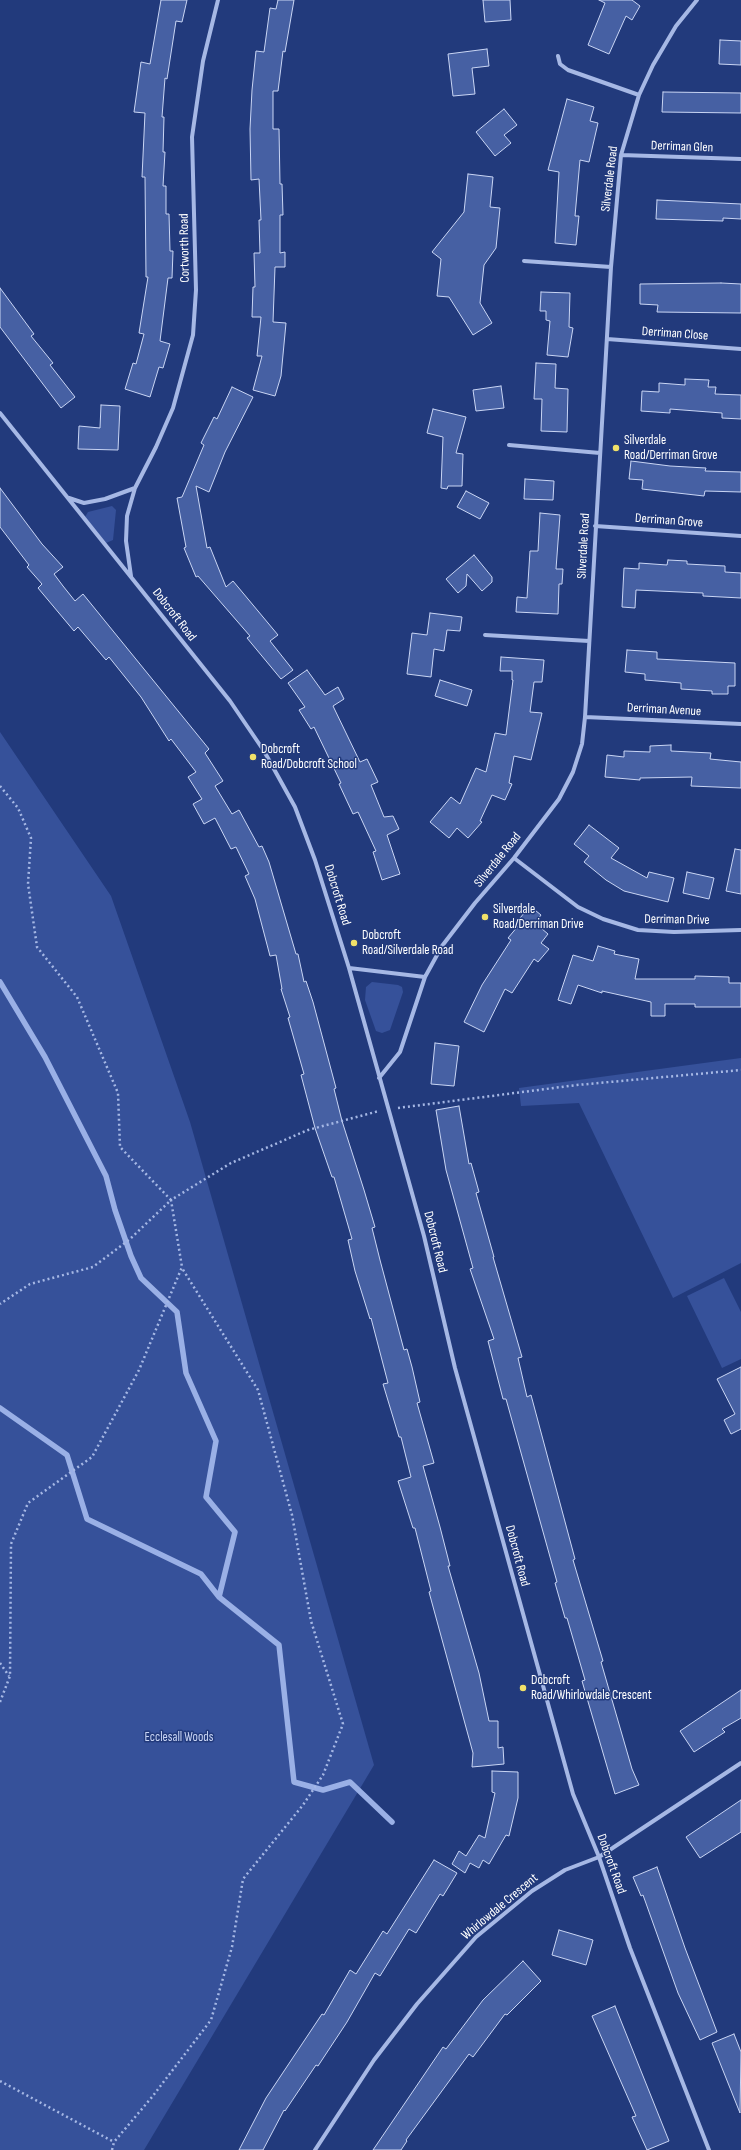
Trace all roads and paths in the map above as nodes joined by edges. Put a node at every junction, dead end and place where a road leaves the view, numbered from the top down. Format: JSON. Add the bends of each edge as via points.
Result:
{"nodes":[{"id":1,"x":218,"y":0,"type":"edge"},
{"id":2,"x":697,"y":0,"type":"edge"},
{"id":3,"x":558,"y":56,"type":"dead end"},
{"id":4,"x":639,"y":95,"type":"junction"},
{"id":5,"x":621,"y":155,"type":"junction"},
{"id":6,"x":741,"y":159,"type":"edge"},
{"id":7,"x":524,"y":261,"type":"dead end"},
{"id":8,"x":611,"y":267,"type":"junction"},
{"id":9,"x":607,"y":339,"type":"junction"},
{"id":10,"x":741,"y":349,"type":"edge"},
{"id":11,"x":0,"y":413,"type":"edge"},
{"id":12,"x":509,"y":445,"type":"dead end"},
{"id":13,"x":600,"y":453,"type":"junction"},
{"id":14,"x":135,"y":488,"type":"junction"},
{"id":15,"x":67,"y":498,"type":"junction"},
{"id":16,"x":595,"y":526,"type":"junction"},
{"id":17,"x":741,"y":536,"type":"edge"},
{"id":18,"x":131,"y":577,"type":"junction"},
{"id":19,"x":484,"y":635,"type":"dead end"},
{"id":20,"x":588,"y":640,"type":"junction"},
{"id":21,"x":585,"y":717,"type":"junction"},
{"id":22,"x":741,"y":724,"type":"edge"},
{"id":23,"x":0,"y":786,"type":"edge"},
{"id":24,"x":514,"y":858,"type":"junction"},
{"id":25,"x":741,"y":930,"type":"edge"},
{"id":26,"x":349,"y":968,"type":"junction"},
{"id":27,"x":426,"y":977,"type":"junction"},
{"id":28,"x":741,"y":1070,"type":"edge"},
{"id":29,"x":379,"y":1078,"type":"junction"},
{"id":30,"x":388,"y":1109,"type":"junction"},
{"id":31,"x":171,"y":1200,"type":"junction"},
{"id":32,"x":182,"y":1268,"type":"junction"},
{"id":33,"x":0,"y":1304,"type":"edge"},
{"id":34,"x":0,"y":1663,"type":"edge"},
{"id":35,"x":10,"y":1676,"type":"junction"},
{"id":36,"x":0,"y":1702,"type":"edge"},
{"id":37,"x":741,"y":1763,"type":"edge"},
{"id":38,"x":599,"y":1857,"type":"junction"},
{"id":39,"x":0,"y":2081,"type":"edge"},
{"id":40,"x":114,"y":2142,"type":"junction"},
{"id":41,"x":112,"y":2150,"type":"edge"},
{"id":42,"x":315,"y":2150,"type":"edge"},
{"id":43,"x":709,"y":2150,"type":"edge"}],
"edges":[{"from":1,"to":14,"type":"street","name":"Cortworth Road","via":[[203,61],[192,137],[196,290],[193,334],[173,408]]},
{"from":2,"to":4,"type":"street","name":"Silverdale Road","via":[[676,26]]},
{"from":3,"to":4,"type":"street","via":[[560,64],[568,70]]},
{"from":4,"to":5,"type":"street","name":"Silverdale Road"},
{"from":5,"to":6,"type":"street","name":"Derriman Glen"},
{"from":5,"to":8,"type":"street","name":"Silverdale Road"},
{"from":7,"to":8,"type":"street"},
{"from":8,"to":9,"type":"street","name":"Silverdale Road"},
{"from":9,"to":10,"type":"street","name":"Derriman Close"},
{"from":9,"to":13,"type":"street","name":"Silverdale Road"},
{"from":11,"to":15,"type":"street","name":"Dobcroft Road"},
{"from":12,"to":13,"type":"street"},
{"from":13,"to":16,"type":"street","name":"Silverdale Road"},
{"from":14,"to":15,"type":"street","via":[[84,503]]},
{"from":14,"to":18,"type":"street","name":"Cortworth Road","via":[[128,516],[126,541]]},
{"from":15,"to":18,"type":"street","name":"Dobcroft Road"},
{"from":16,"to":17,"type":"street","name":"Derriman Grove"},
{"from":16,"to":20,"type":"street","name":"Silverdale Road"},
{"from":18,"to":26,"type":"street","name":"Dobcroft Road","via":[[230,701],[264,751],[292,800],[316,860]]},
{"from":19,"to":20,"type":"street"},
{"from":20,"to":21,"type":"street","name":"Silverdale Road"},
{"from":21,"to":22,"type":"street","name":"Derriman Avenue"},
{"from":21,"to":24,"type":"street","name":"Silverdale Road","via":[[582,744],[573,772],[559,799]]},
{"from":23,"to":31,"type":"path","via":[[18,808],[31,838],[28,884],[37,947],[77,997],[118,1093],[120,1147]]},
{"from":24,"to":25,"type":"street","name":"Derriman Drive","via":[[578,907],[631,928],[674,932]]},
{"from":24,"to":27,"type":"street","name":"Silverdale Road","via":[[442,946]]},
{"from":26,"to":27,"type":"street"},
{"from":26,"to":29,"type":"street","name":"Dobcroft Road"},
{"from":27,"to":29,"type":"street","name":"Silverdale Road","via":[[400,1052]]},
{"from":28,"to":30,"type":"path","via":[[577,1085]]},
{"from":29,"to":30,"type":"street","name":"Dobcroft Road"},
{"from":30,"to":31,"type":"path","via":[[308,1130],[231,1164]]},
{"from":30,"to":38,"type":"street","name":"Dobcroft Road","via":[[424,1236],[457,1376],[573,1794]]},
{"from":31,"to":32,"type":"path"},
{"from":31,"to":33,"type":"path","via":[[130,1238],[93,1267],[30,1284]]},
{"from":32,"to":35,"type":"path","via":[[139,1370],[92,1457],[28,1503],[11,1544]]},
{"from":32,"to":40,"type":"path","via":[[258,1390],[292,1515],[311,1621],[343,1724],[322,1774],[303,1806],[243,1879],[232,1947],[210,2020],[152,2097]]},
{"from":34,"to":35,"type":"path"},
{"from":35,"to":36,"type":"path"},
{"from":37,"to":38,"type":"street","name":"Whirlowdale Crescent"},
{"from":38,"to":42,"type":"street","name":"Whirlowdale Crescent","via":[[565,1870],[532,1890],[476,1937],[417,2004],[374,2060]]},
{"from":38,"to":43,"type":"street","name":"Dobcroft Road","via":[[630,1948]]},
{"from":39,"to":40,"type":"path"},
{"from":40,"to":41,"type":"path"}]}
